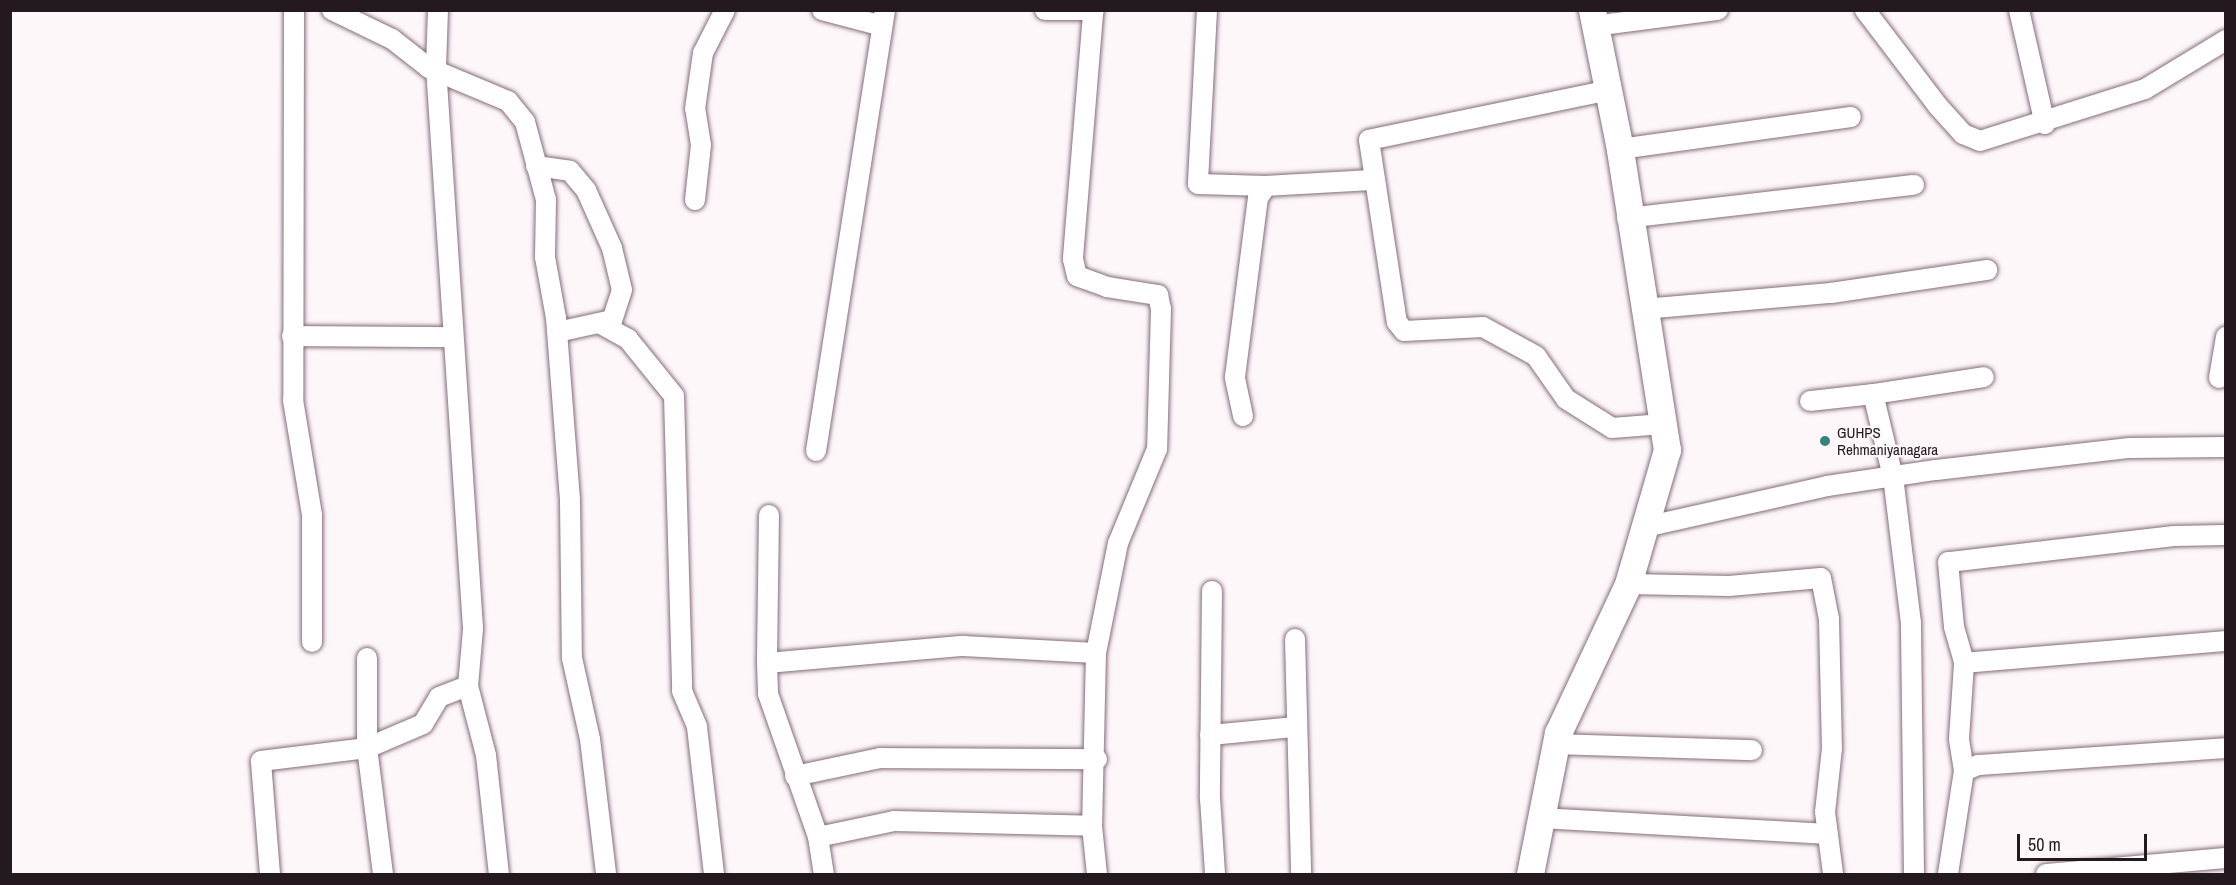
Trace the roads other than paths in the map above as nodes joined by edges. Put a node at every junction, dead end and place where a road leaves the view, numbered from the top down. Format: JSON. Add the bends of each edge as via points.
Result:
{"nodes":[{"id":1,"x":294,"y":10,"type":"edge"},
{"id":2,"x":333,"y":10,"type":"edge"},
{"id":3,"x":438,"y":10,"type":"edge"},
{"id":4,"x":725,"y":10,"type":"edge"},
{"id":5,"x":822,"y":10,"type":"edge"},
{"id":6,"x":1046,"y":10,"type":"edge"},
{"id":7,"x":1208,"y":10,"type":"edge"},
{"id":8,"x":1718,"y":10,"type":"edge"},
{"id":9,"x":1865,"y":10,"type":"edge"},
{"id":10,"x":2019,"y":10,"type":"edge"},
{"id":11,"x":1093,"y":12,"type":"edge"},
{"id":12,"x":883,"y":18,"type":"edge"},
{"id":13,"x":1593,"y":18,"type":"edge"},
{"id":14,"x":2226,"y":40,"type":"edge"},
{"id":15,"x":436,"y":67,"type":"junction"},
{"id":16,"x":1605,"y":91,"type":"junction"},
{"id":17,"x":1851,"y":117,"type":"dead end"},
{"id":18,"x":2045,"y":124,"type":"junction"},
{"id":19,"x":1620,"y":149,"type":"junction"},
{"id":20,"x":537,"y":166,"type":"junction"},
{"id":21,"x":1375,"y":180,"type":"junction"},
{"id":22,"x":1914,"y":185,"type":"dead end"},
{"id":23,"x":1266,"y":186,"type":"junction"},
{"id":24,"x":695,"y":200,"type":"dead end"},
{"id":25,"x":1627,"y":218,"type":"junction"},
{"id":26,"x":1987,"y":270,"type":"dead end"},
{"id":27,"x":1643,"y":309,"type":"junction"},
{"id":28,"x":601,"y":324,"type":"junction"},
{"id":29,"x":557,"y":332,"type":"junction"},
{"id":30,"x":292,"y":336,"type":"junction"},
{"id":31,"x":453,"y":337,"type":"junction"},
{"id":32,"x":2226,"y":337,"type":"edge"},
{"id":33,"x":1984,"y":377,"type":"dead end"},
{"id":34,"x":2219,"y":378,"type":"dead end"},
{"id":35,"x":1873,"y":394,"type":"junction"},
{"id":36,"x":1810,"y":401,"type":"dead end"},
{"id":37,"x":1243,"y":416,"type":"dead end"},
{"id":38,"x":1663,"y":424,"type":"junction"},
{"id":39,"x":2226,"y":447,"type":"edge"},
{"id":40,"x":816,"y":451,"type":"dead end"},
{"id":41,"x":1893,"y":477,"type":"junction"},
{"id":42,"x":769,"y":515,"type":"dead end"},
{"id":43,"x":1645,"y":526,"type":"junction"},
{"id":44,"x":2226,"y":535,"type":"edge"},
{"id":45,"x":1628,"y":584,"type":"junction"},
{"id":46,"x":1212,"y":591,"type":"dead end"},
{"id":47,"x":1295,"y":639,"type":"dead end"},
{"id":48,"x":2226,"y":641,"type":"edge"},
{"id":49,"x":312,"y":642,"type":"dead end"},
{"id":50,"x":1096,"y":653,"type":"junction"},
{"id":51,"x":367,"y":658,"type":"dead end"},
{"id":52,"x":767,"y":663,"type":"junction"},
{"id":53,"x":1964,"y":663,"type":"junction"},
{"id":54,"x":468,"y":686,"type":"junction"},
{"id":55,"x":1294,"y":727,"type":"junction"},
{"id":56,"x":1210,"y":735,"type":"junction"},
{"id":57,"x":1556,"y":744,"type":"junction"},
{"id":58,"x":2226,"y":747,"type":"edge"},
{"id":59,"x":367,"y":748,"type":"junction"},
{"id":60,"x":1752,"y":750,"type":"dead end"},
{"id":61,"x":1097,"y":759,"type":"junction"},
{"id":62,"x":1964,"y":771,"type":"junction"},
{"id":63,"x":795,"y":776,"type":"junction"},
{"id":64,"x":1541,"y":818,"type":"junction"},
{"id":65,"x":1092,"y":826,"type":"junction"},
{"id":66,"x":1828,"y":834,"type":"junction"},
{"id":67,"x":818,"y":837,"type":"junction"},
{"id":68,"x":2226,"y":858,"type":"edge"},
{"id":69,"x":270,"y":874,"type":"edge"},
{"id":70,"x":383,"y":874,"type":"edge"},
{"id":71,"x":499,"y":874,"type":"edge"},
{"id":72,"x":606,"y":874,"type":"edge"},
{"id":73,"x":714,"y":874,"type":"edge"},
{"id":74,"x":824,"y":874,"type":"edge"},
{"id":75,"x":1097,"y":874,"type":"edge"},
{"id":76,"x":1215,"y":874,"type":"edge"},
{"id":77,"x":1301,"y":874,"type":"edge"},
{"id":78,"x":1530,"y":874,"type":"edge"},
{"id":79,"x":1833,"y":874,"type":"edge"},
{"id":80,"x":1914,"y":874,"type":"edge"},
{"id":81,"x":1948,"y":874,"type":"edge"},
{"id":82,"x":2046,"y":874,"type":"edge"}],
"edges":[{"from":1,"to":30,"type":"street","via":[[297,143]]},
{"from":2,"to":15,"type":"street","via":[[360,20]]},
{"from":3,"to":15,"type":"street"},
{"from":4,"to":24,"type":"street","via":[[703,53],[695,109],[701,146]]},
{"from":5,"to":12,"type":"street"},
{"from":6,"to":11,"type":"street"},
{"from":7,"to":23,"type":"street","via":[[1198,184]]},
{"from":8,"to":13,"type":"street"},
{"from":9,"to":18,"type":"street","via":[[1963,134],[1980,141]]},
{"from":10,"to":18,"type":"street"},
{"from":11,"to":50,"type":"street","via":[[1073,259],[1077,276],[1107,287],[1158,296],[1161,309],[1157,449],[1118,543]]},
{"from":12,"to":40,"type":"street"},
{"from":13,"to":16,"type":"street"},
{"from":14,"to":18,"type":"street","via":[[2145,89]]},
{"from":15,"to":20,"type":"street","via":[[518,109]]},
{"from":15,"to":31,"type":"street"},
{"from":16,"to":19,"type":"street"},
{"from":16,"to":21,"type":"street","via":[[1369,140]]},
{"from":17,"to":19,"type":"street"},
{"from":19,"to":25,"type":"street"},
{"from":20,"to":28,"type":"street","via":[[570,171],[600,214],[622,290],[612,320]]},
{"from":20,"to":29,"type":"street","via":[[546,200],[545,257]]},
{"from":21,"to":23,"type":"street"},
{"from":21,"to":38,"type":"street","via":[[1397,322],[1404,331],[1484,327],[1536,356],[1566,399],[1612,428]]},
{"from":22,"to":25,"type":"street"},
{"from":23,"to":37,"type":"street","via":[[1258,198],[1250,244],[1235,377]]},
{"from":25,"to":27,"type":"street"},
{"from":26,"to":27,"type":"street","via":[[1831,293]]},
{"from":27,"to":38,"type":"street"},
{"from":28,"to":29,"type":"street"},
{"from":28,"to":73,"type":"street","via":[[628,339],[674,396],[682,691],[697,727]]},
{"from":29,"to":72,"type":"street","via":[[570,501],[572,658],[590,739]]},
{"from":30,"to":31,"type":"street"},
{"from":30,"to":49,"type":"street","via":[[293,400],[312,515]]},
{"from":31,"to":54,"type":"street","via":[[473,629]]},
{"from":32,"to":34,"type":"street"},
{"from":33,"to":35,"type":"street"},
{"from":35,"to":36,"type":"street"},
{"from":35,"to":41,"type":"street"},
{"from":38,"to":43,"type":"street","via":[[1667,450]]},
{"from":39,"to":41,"type":"street","via":[[2130,448]]},
{"from":41,"to":43,"type":"street"},
{"from":41,"to":80,"type":"street","via":[[1911,623]]},
{"from":42,"to":52,"type":"street"},
{"from":43,"to":45,"type":"street"},
{"from":44,"to":53,"type":"street","via":[[2174,536],[1948,562],[1954,627]]},
{"from":45,"to":57,"type":"street"},
{"from":45,"to":66,"type":"street","via":[[1729,586],[1821,578],[1829,619]]},
{"from":46,"to":56,"type":"street"},
{"from":47,"to":55,"type":"street"},
{"from":48,"to":53,"type":"street"},
{"from":50,"to":52,"type":"street","via":[[963,646]]},
{"from":50,"to":61,"type":"street"},
{"from":51,"to":59,"type":"street"},
{"from":52,"to":63,"type":"street","via":[[768,694]]},
{"from":53,"to":62,"type":"street","via":[[1959,739]]},
{"from":54,"to":59,"type":"street","via":[[439,697],[423,724]]},
{"from":54,"to":71,"type":"street","via":[[486,755]]},
{"from":55,"to":56,"type":"street"},
{"from":55,"to":77,"type":"street"},
{"from":56,"to":76,"type":"street"},
{"from":57,"to":60,"type":"street"},
{"from":57,"to":64,"type":"street"},
{"from":58,"to":62,"type":"street","via":[[1978,765]]},
{"from":59,"to":69,"type":"street","via":[[261,761]]},
{"from":59,"to":70,"type":"street"},
{"from":61,"to":63,"type":"street","via":[[880,758]]},
{"from":61,"to":65,"type":"street"},
{"from":62,"to":81,"type":"street"},
{"from":63,"to":67,"type":"street"},
{"from":64,"to":66,"type":"street"},
{"from":64,"to":78,"type":"street"},
{"from":65,"to":67,"type":"street","via":[[894,821]]},
{"from":65,"to":75,"type":"street"},
{"from":66,"to":79,"type":"street"},
{"from":67,"to":74,"type":"street"},
{"from":68,"to":82,"type":"street"}]}
